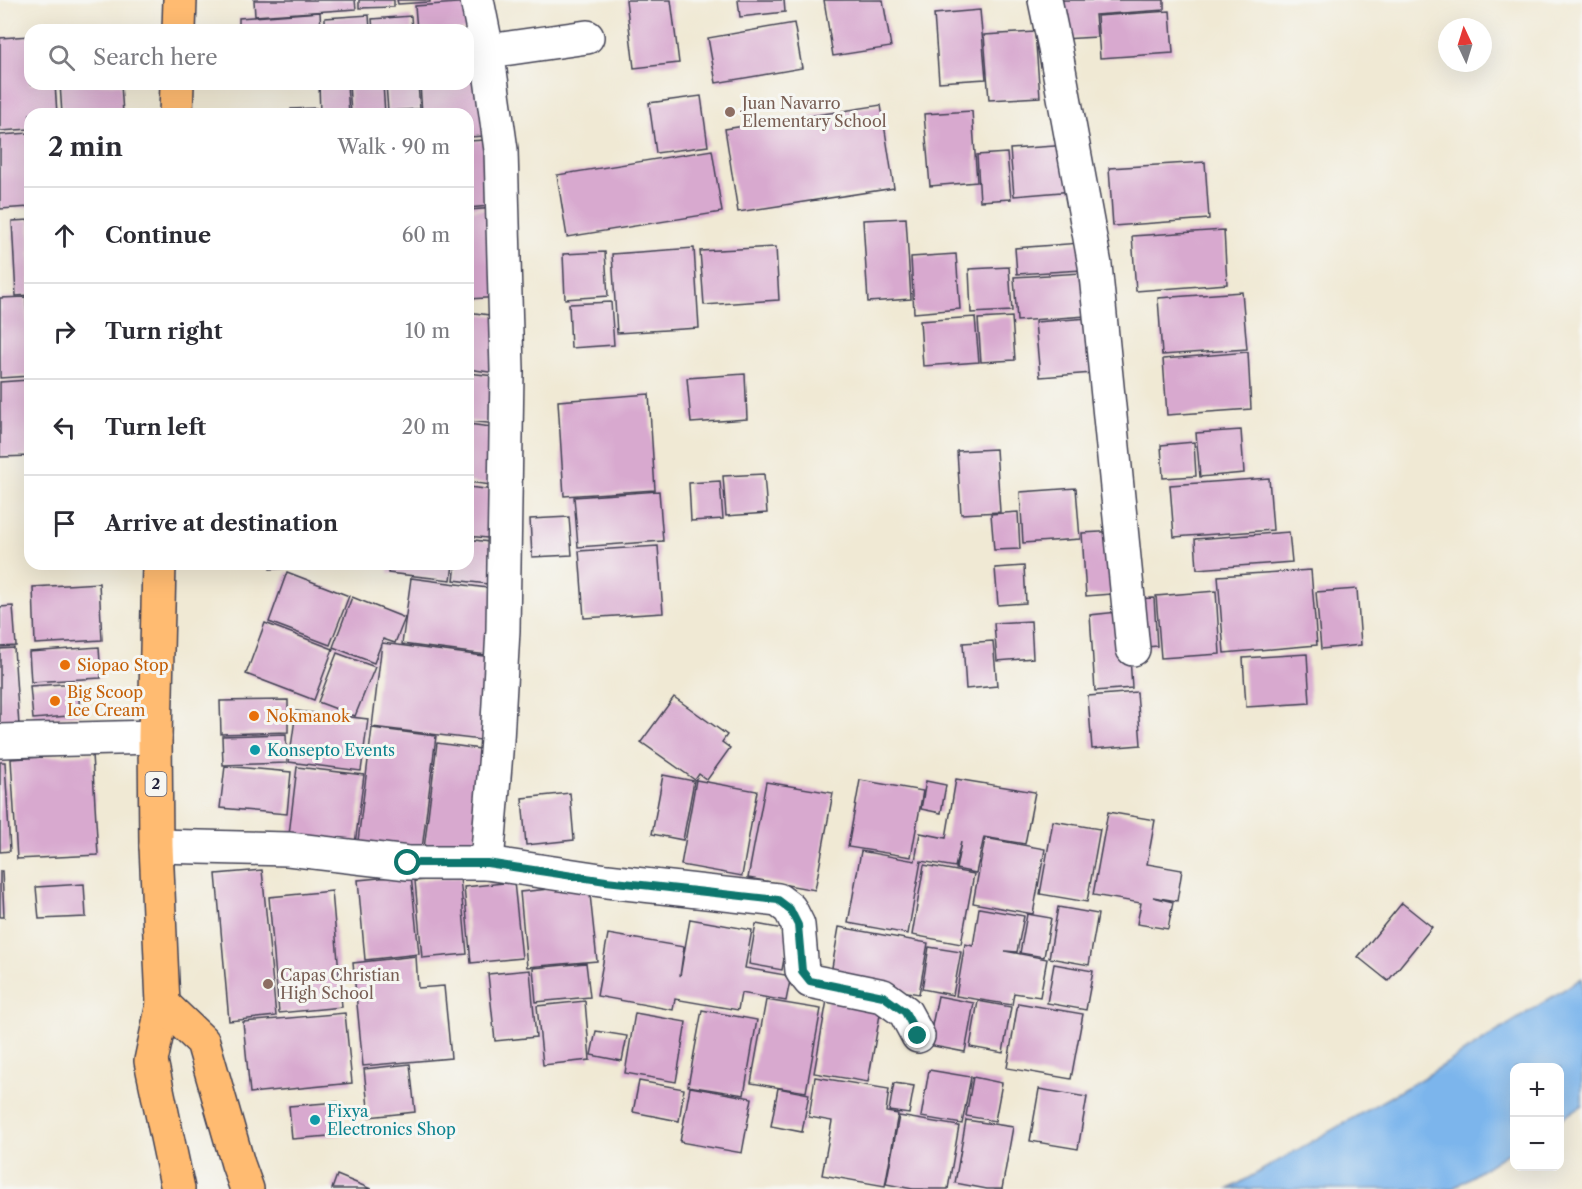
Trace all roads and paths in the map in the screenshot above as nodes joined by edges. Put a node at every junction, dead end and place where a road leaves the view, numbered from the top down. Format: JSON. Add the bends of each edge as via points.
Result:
{"nodes":[{"id":1,"x":180,"y":0,"type":"edge"},
{"id":2,"x":477,"y":0,"type":"edge"},
{"id":3,"x":1045,"y":0,"type":"edge"},
{"id":4,"x":179,"y":24,"type":"edge"},
{"id":5,"x":587,"y":37,"type":"dead end"},
{"id":6,"x":478,"y":52,"type":"edge"},
{"id":7,"x":177,"y":90,"type":"edge"},
{"id":8,"x":176,"y":108,"type":"edge"},
{"id":9,"x":159,"y":570,"type":"edge"},
{"id":10,"x":1133,"y":649,"type":"dead end"},
{"id":11,"x":155,"y":737,"type":"junction"},
{"id":12,"x":0,"y":741,"type":"edge"},
{"id":13,"x":156,"y":846,"type":"junction"},
{"id":14,"x":487,"y":863,"type":"junction"},
{"id":15,"x":163,"y":1004,"type":"junction"},
{"id":16,"x":918,"y":1036,"type":"dead end"},
{"id":17,"x":178,"y":1189,"type":"edge"},
{"id":18,"x":247,"y":1189,"type":"edge"}],
"edges":[{"from":1,"to":4,"type":"highway"},
{"from":2,"to":6,"type":"street"},
{"from":3,"to":10,"type":"street","via":[[1095,265]]},
{"from":5,"to":6,"type":"street"},
{"from":6,"to":14,"type":"street","via":[[501,150],[507,370],[503,630]]},
{"from":7,"to":8,"type":"highway"},
{"from":9,"to":11,"type":"highway","number":"2"},
{"from":11,"to":12,"type":"street"},
{"from":11,"to":13,"type":"highway","number":"2"},
{"from":13,"to":14,"type":"street","via":[[288,849],[408,863]]},
{"from":13,"to":15,"type":"highway","number":"2"},
{"from":14,"to":16,"type":"street","via":[[778,900],[790,909],[798,925],[802,971],[810,981],[883,996],[905,1012]]},
{"from":15,"to":17,"type":"highway","number":"2","via":[[151,1061]]},
{"from":15,"to":18,"type":"highway","via":[[203,1042]]}]}
